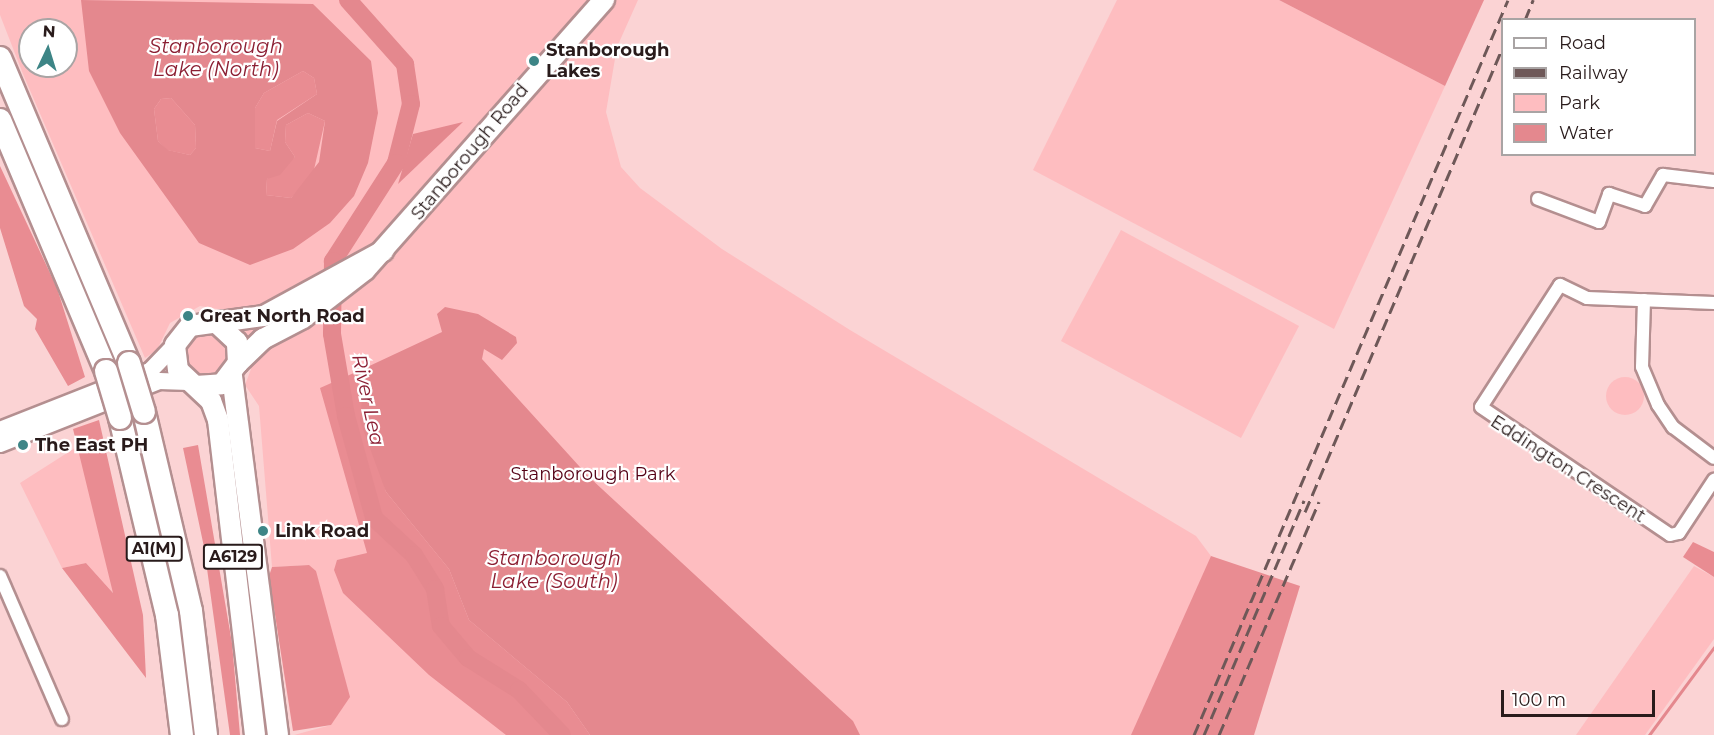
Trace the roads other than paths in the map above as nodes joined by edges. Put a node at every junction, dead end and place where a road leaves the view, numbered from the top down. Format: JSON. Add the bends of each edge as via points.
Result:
{"nodes":[{"id":1,"x":604,"y":0,"type":"edge"},
{"id":2,"x":0,"y":58,"type":"edge"},
{"id":3,"x":0,"y":120,"type":"edge"},
{"id":4,"x":1714,"y":181,"type":"edge"},
{"id":5,"x":1538,"y":199,"type":"dead end"},
{"id":6,"x":1644,"y":300,"type":"junction"},
{"id":7,"x":1714,"y":303,"type":"edge"},
{"id":8,"x":302,"y":309,"type":"junction"},
{"id":9,"x":218,"y":324,"type":"junction"},
{"id":10,"x":175,"y":345,"type":"junction"},
{"id":11,"x":235,"y":369,"type":"junction"},
{"id":12,"x":193,"y":384,"type":"junction"},
{"id":13,"x":0,"y":430,"type":"edge"},
{"id":14,"x":0,"y":444,"type":"edge"},
{"id":15,"x":1714,"y":458,"type":"edge"},
{"id":16,"x":1714,"y":480,"type":"edge"},
{"id":17,"x":0,"y":576,"type":"edge"},
{"id":18,"x":176,"y":681,"type":"junction"},
{"id":19,"x":62,"y":718,"type":"dead end"},
{"id":20,"x":174,"y":735,"type":"edge"},
{"id":21,"x":182,"y":735,"type":"edge"},
{"id":22,"x":206,"y":735,"type":"edge"},
{"id":23,"x":255,"y":735,"type":"edge"},
{"id":24,"x":278,"y":735,"type":"edge"}],
"edges":[{"from":1,"to":8,"type":"main road","name":"Stanborough Road","via":[[383,251]]},
{"from":2,"to":22,"type":"highway","number":"A1(M)","bridge":true,"via":[[129,363],[144,412],[191,611]]},
{"from":3,"to":18,"type":"highway","number":"A1(M)","bridge":true,"via":[[106,371],[154,551]]},
{"from":4,"to":5,"type":"street","via":[[1663,175],[1645,206],[1609,194],[1599,222]]},
{"from":6,"to":7,"type":"street","name":"Eddington Crescent"},
{"from":6,"to":15,"type":"street","via":[[1642,367],[1661,412]]},
{"from":6,"to":16,"type":"street","name":"Eddington Crescent","via":[[1587,298],[1560,285],[1481,407],[1670,535],[1679,533]]},
{"from":8,"to":9,"type":"main road"},
{"from":8,"to":11,"type":"main road","via":[[263,339]]},
{"from":9,"to":10,"type":"main road","via":[[190,326]]},
{"from":9,"to":11,"type":"main road","via":[[237,342]]},
{"from":10,"to":12,"type":"main road","via":[[175,362]]},
{"from":10,"to":13,"type":"main road","via":[[150,371]]},
{"from":11,"to":12,"type":"main road","via":[[222,384]]},
{"from":11,"to":24,"type":"main road","number":"A6129"},
{"from":12,"to":14,"type":"main road","via":[[159,381]]},
{"from":12,"to":23,"type":"main road","number":"A6129","via":[[211,401],[218,420]]},
{"from":17,"to":19,"type":"street"},
{"from":18,"to":20,"type":"highway","number":"A1(M)"},
{"from":18,"to":21,"type":"highway","number":"A1(M)"}]}
